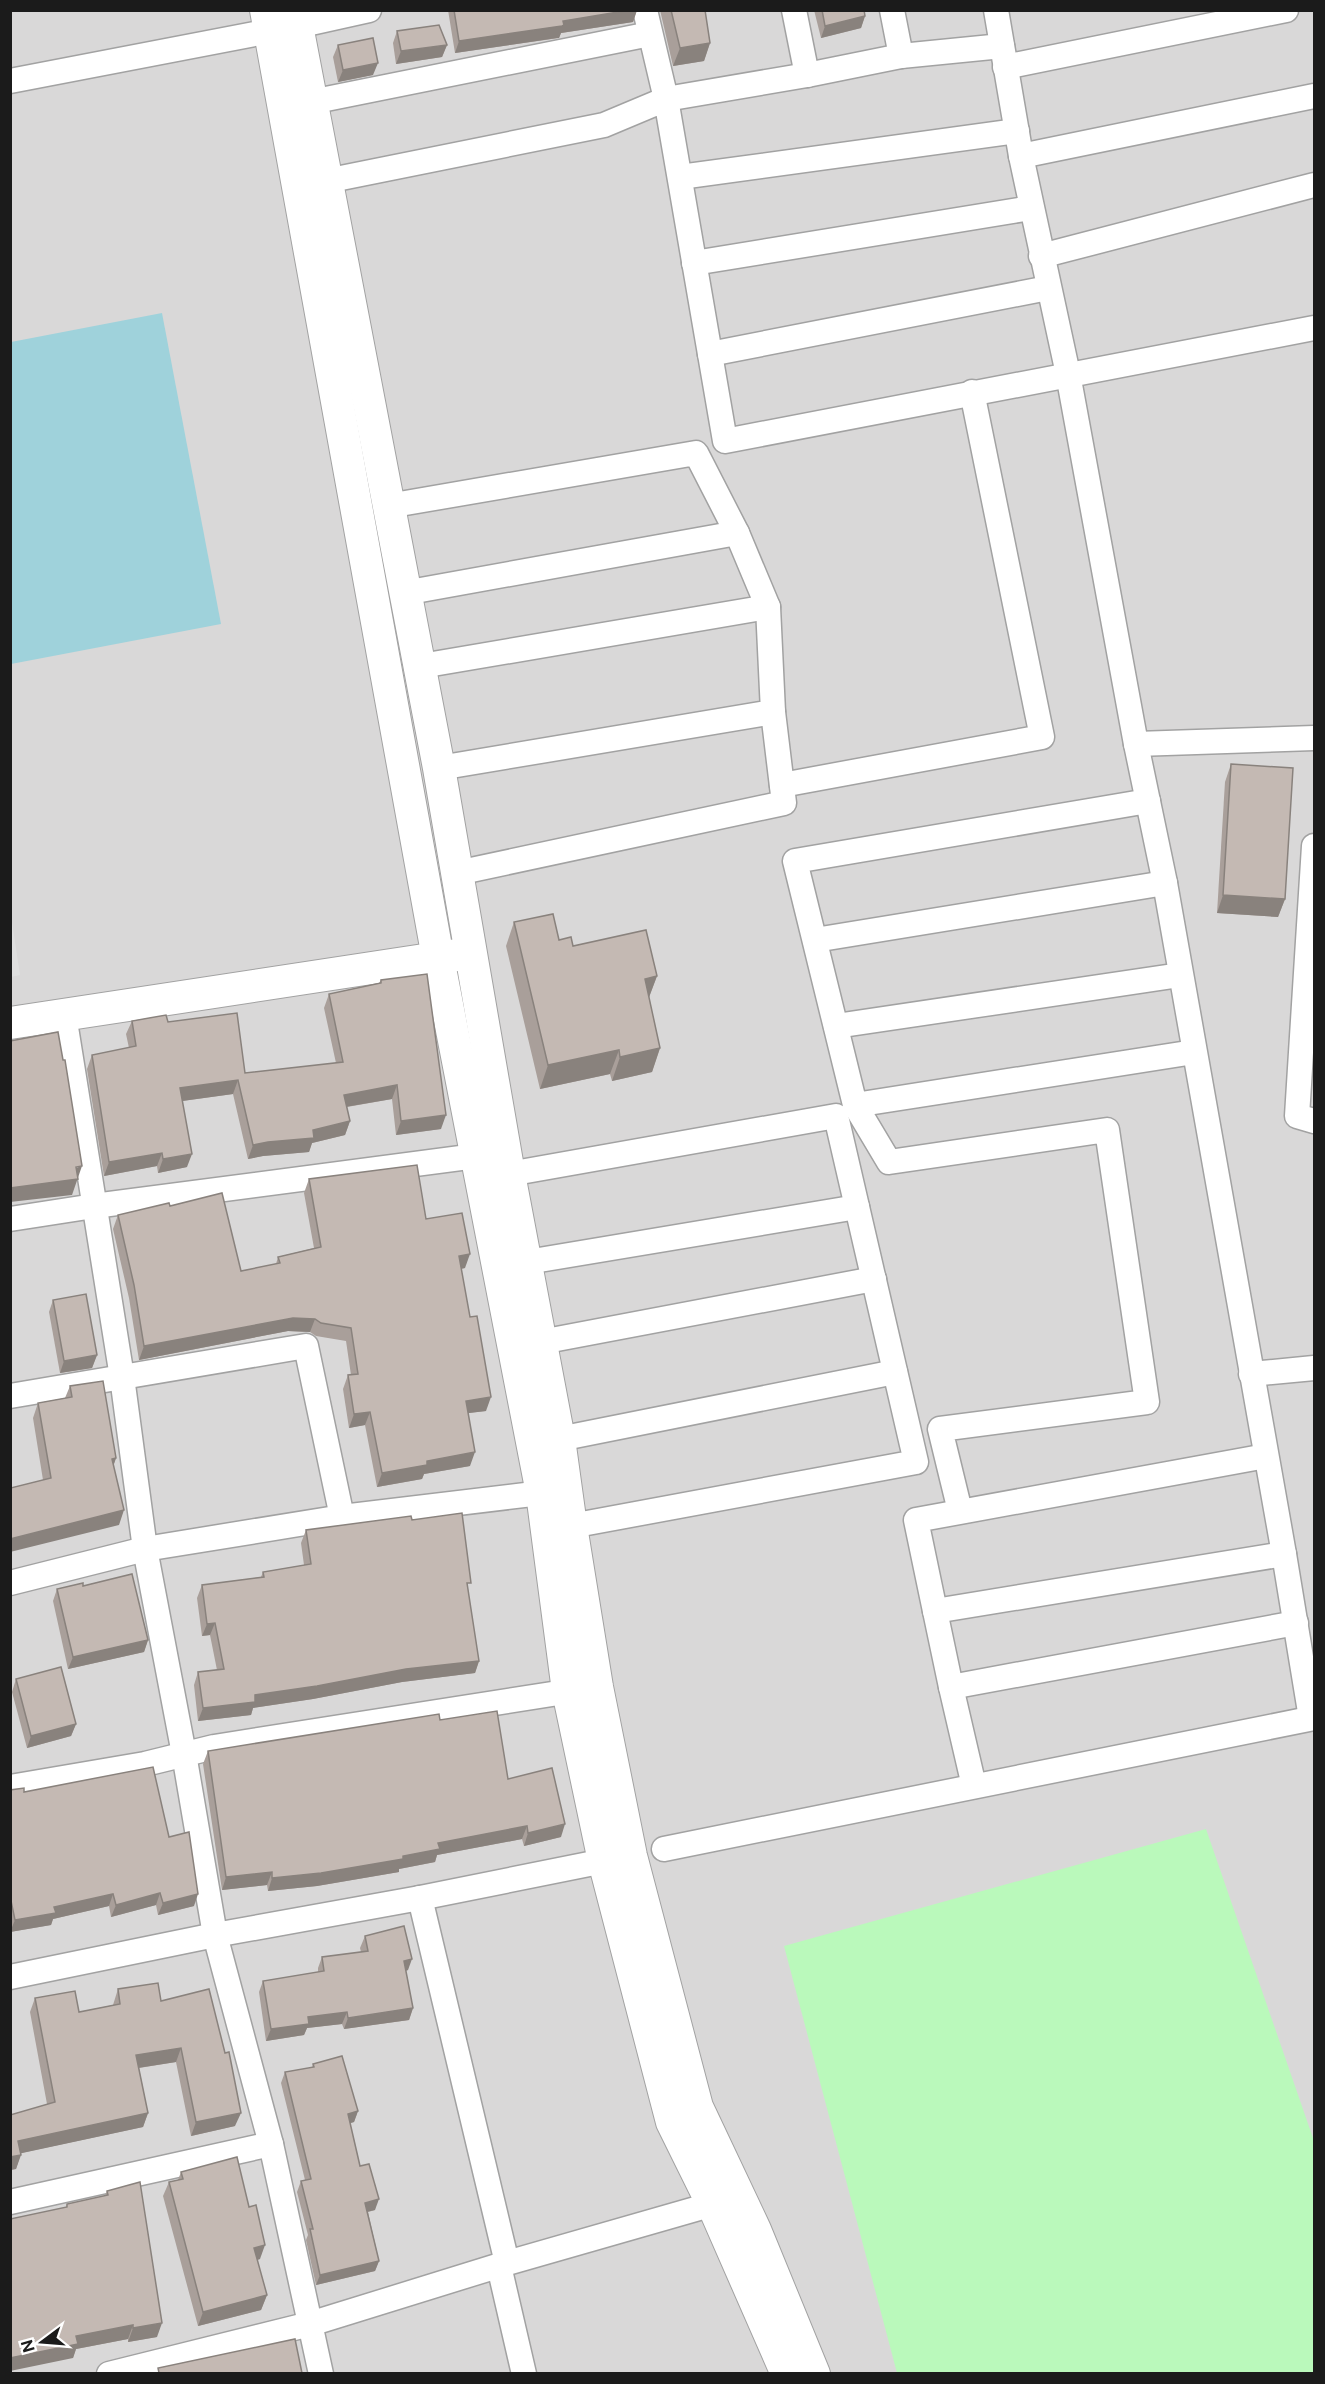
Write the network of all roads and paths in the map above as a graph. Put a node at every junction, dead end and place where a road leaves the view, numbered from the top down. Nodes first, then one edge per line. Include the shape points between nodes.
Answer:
1 (369, 10) edge
2 (645, 10) edge
3 (794, 10) edge
4 (892, 10) edge
5 (996, 10) edge
6 (1286, 10) edge
7 (282, 20) edge
8 (650, 34) junction
9 (901, 56) junction
10 (1004, 57) junction
11 (807, 75) junction
12 (10, 81) edge
13 (1314, 96) edge
14 (666, 99) junction
15 (311, 102) junction
16 (1017, 131) junction
17 (1021, 156) junction
18 (680, 177) junction
19 (327, 181) junction
20 (1314, 185) edge
21 (1031, 208) junction
22 (1041, 256) junction
23 (694, 263) junction
24 (1048, 288) junction
25 (1314, 327) edge
26 (710, 354) junction
27 (1068, 374) junction
28 (972, 392) junction
29 (388, 506) junction
30 (736, 533) junction
31 (404, 593) junction
32 (768, 607) junction
33 (421, 666) junction
34 (773, 712) junction
35 (1314, 738) edge
36 (1136, 744) junction
37 (439, 768) junction
38 (782, 784) junction
39 (1148, 801) junction
40 (1314, 846) edge
41 (457, 873) junction
42 (1165, 883) junction
43 (814, 940) junction
44 (471, 952) junction
45 (438, 958) junction
46 (1180, 975) junction
47 (64, 1015) junction
48 (10, 1023) edge
49 (836, 1026) junction
50 (1194, 1052) junction
51 (855, 1105) junction
52 (1314, 1121) edge
53 (476, 1156) junction
54 (509, 1174) junction
55 (94, 1206) junction
56 (857, 1207) junction
57 (10, 1219) edge
58 (527, 1262) junction
59 (874, 1279) junction
60 (528, 1345) junction
61 (1314, 1368) edge
62 (895, 1372) junction
63 (1251, 1374) junction
64 (122, 1377) junction
65 (10, 1396) edge
66 (559, 1439) junction
67 (1266, 1456) junction
68 (554, 1492) junction
69 (960, 1511) junction
70 (342, 1517) junction
71 (571, 1526) junction
72 (145, 1549) junction
73 (1284, 1554) junction
74 (10, 1583) edge
75 (935, 1611) junction
76 (1296, 1623) junction
77 (951, 1687) junction
78 (583, 1689) junction
79 (1313, 1718) edge
80 (184, 1754) junction
81 (974, 1786) junction
82 (10, 1787) edge
83 (664, 1849) dead end
84 (617, 1858) junction
85 (420, 1898) junction
86 (215, 1935) junction
87 (10, 1977) edge
88 (272, 2144) junction
89 (726, 2200) junction
90 (10, 2202) edge
91 (503, 2264) junction
92 (310, 2324) junction
93 (141, 2370) edge
94 (108, 2373) edge
95 (321, 2373) edge
96 (524, 2373) edge
97 (788, 2373) edge
98 (814, 2373) edge

1 - 7 street
2 - 8 street
3 - 11 street
4 - 9 street
5 - 10 street
6 - 10 street
7 - 12 street
7 - 15 street
7 - 45 street
8 - 14 street
8 - 15 street
9 - 10 street
9 - 11 street
10 - 16 street
11 - 14 street
13 - 17 street
14 - 18 street
14 - 19 street via 604,125
15 - 19 street
16 - 17 street
16 - 18 street
17 - 21 street
18 - 23 street
19 - 29 street
20 - 22 street
21 - 22 street
21 - 23 street
22 - 24 street
23 - 26 street
24 - 26 street
24 - 27 street
25 - 27 street
26 - 28 street via 725,441
27 - 28 street
27 - 36 street
28 - 38 street via 1042,736
29 - 30 street via 696,453
29 - 31 street
30 - 31 street
30 - 32 street
31 - 33 street
32 - 33 street
32 - 34 street
33 - 37 street
34 - 37 street
34 - 38 street
35 - 36 street
36 - 39 street
37 - 41 street
38 - 41 street via 784,803
39 - 42 street
39 - 43 street via 795,861
40 - 52 street via 1297,1116
41 - 44 street
42 - 43 street
42 - 46 street
43 - 49 street
44 - 45 street
44 - 54 street
45 - 47 street
45 - 53 street
46 - 49 street
46 - 50 street
47 - 48 street
47 - 55 street
49 - 51 street
50 - 51 street
50 - 63 street
51 - 69 street via 889,1162 1107,1130 1147,1402 940,1429
53 - 55 street
53 - 60 street
54 - 56 street via 836,1116
54 - 58 street
55 - 57 street
55 - 64 street
56 - 58 street
56 - 59 street
58 - 60 street
59 - 60 street
59 - 62 street
60 - 66 street
60 - 68 street
61 - 63 street
62 - 66 street
62 - 71 street via 916,1462
63 - 67 street
64 - 65 street
64 - 70 street via 306,1346
64 - 72 street
66 - 68 street
67 - 69 street
67 - 73 street
68 - 70 street
68 - 71 street
68 - 78 street
69 - 75 street via 916,1520
70 - 72 street
71 - 78 street
72 - 74 street
72 - 80 street
73 - 75 street
73 - 76 street
75 - 77 street
76 - 77 street
76 - 79 street
77 - 81 street
78 - 80 street via 305,1731
78 - 84 street
79 - 81 street
80 - 82 street
80 - 86 street
81 - 83 street
84 - 85 street
84 - 89 street via 658,2013 672,2122
85 - 86 street
85 - 91 street
86 - 87 street
86 - 88 street
88 - 90 street
88 - 92 street
89 - 91 street
89 - 97 street
89 - 98 street
91 - 92 street
91 - 96 street
92 - 93 street
92 - 95 street
93 - 94 street

